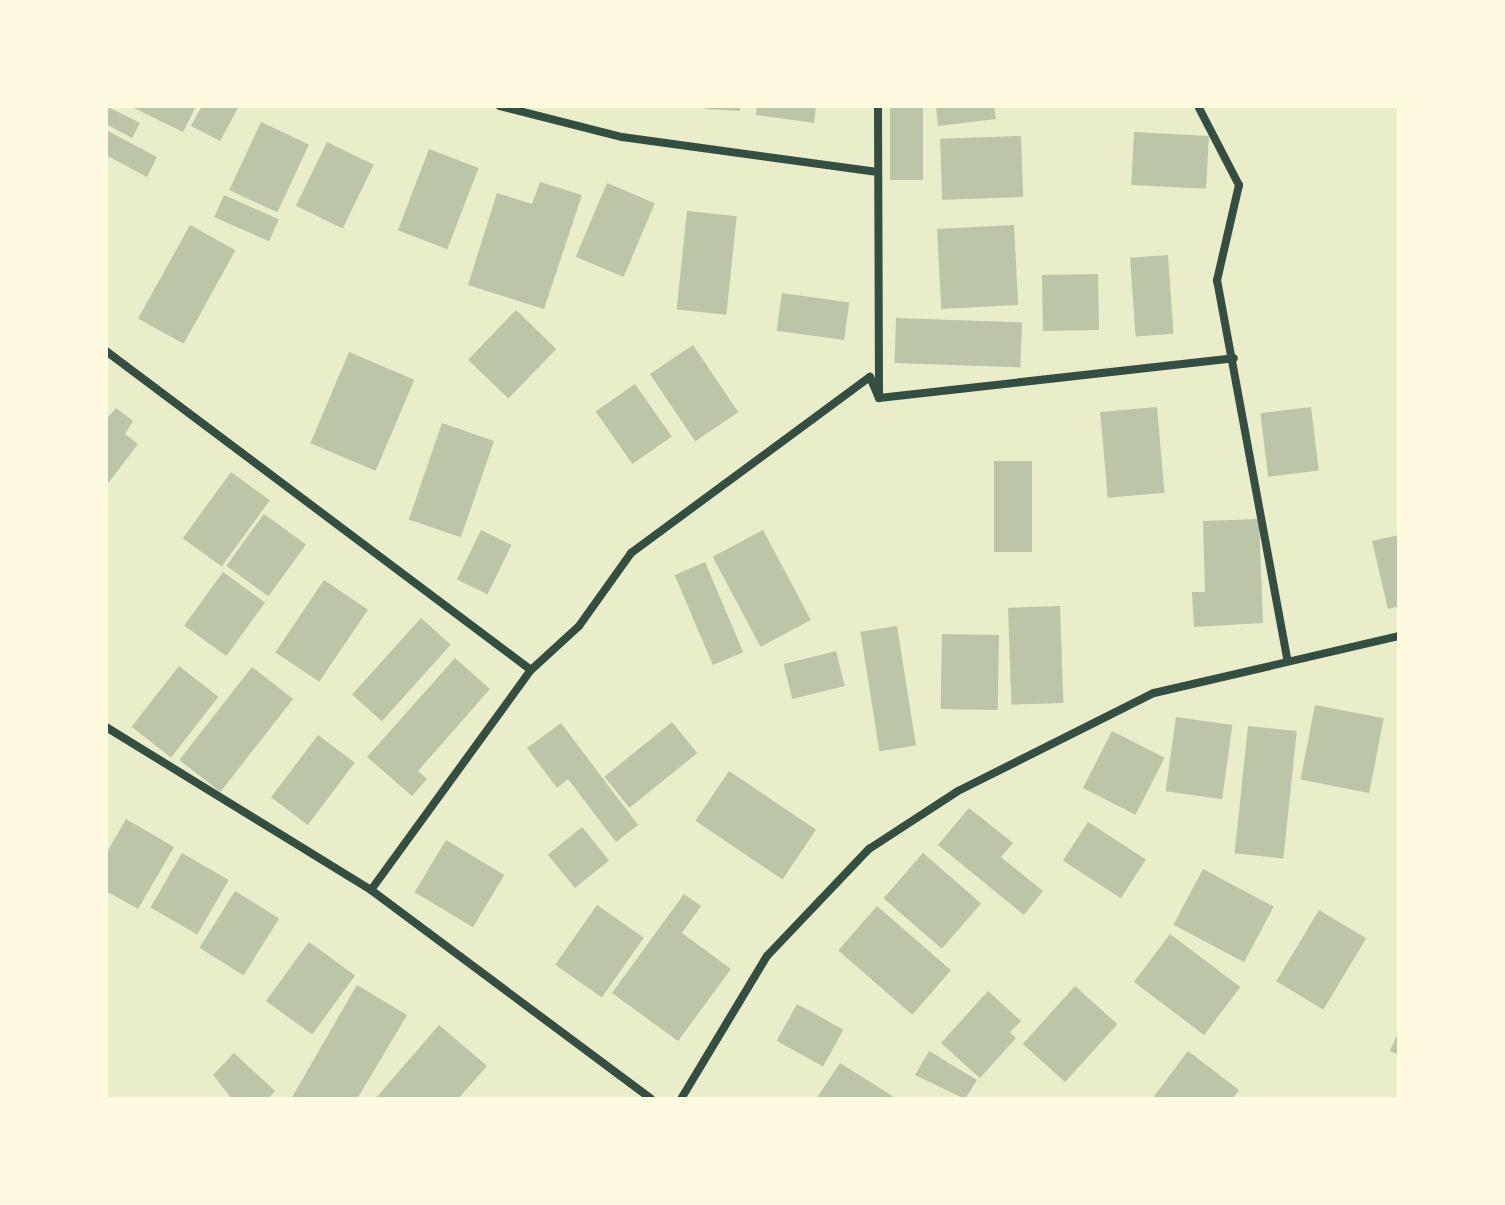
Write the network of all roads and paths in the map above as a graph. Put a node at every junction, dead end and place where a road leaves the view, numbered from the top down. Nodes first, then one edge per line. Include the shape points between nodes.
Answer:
1 (500, 106) edge
2 (878, 106) edge
3 (1198, 106) edge
4 (878, 172) junction
5 (106, 351) edge
6 (1234, 358) junction
7 (879, 398) junction
8 (1399, 636) edge
9 (1287, 658) junction
10 (531, 670) junction
11 (106, 727) edge
12 (371, 890) junction
13 (651, 1099) edge
14 (681, 1099) edge

1 - 4 street via 622,137
2 - 4 street
3 - 6 street via 1239,185 1217,280
4 - 7 street
5 - 10 street
6 - 7 street
6 - 9 street
7 - 10 street via 870,377 631,553 579,626
8 - 9 street
9 - 14 street via 1154,693 958,791 869,849 767,956
10 - 12 street
11 - 12 street
12 - 13 street

